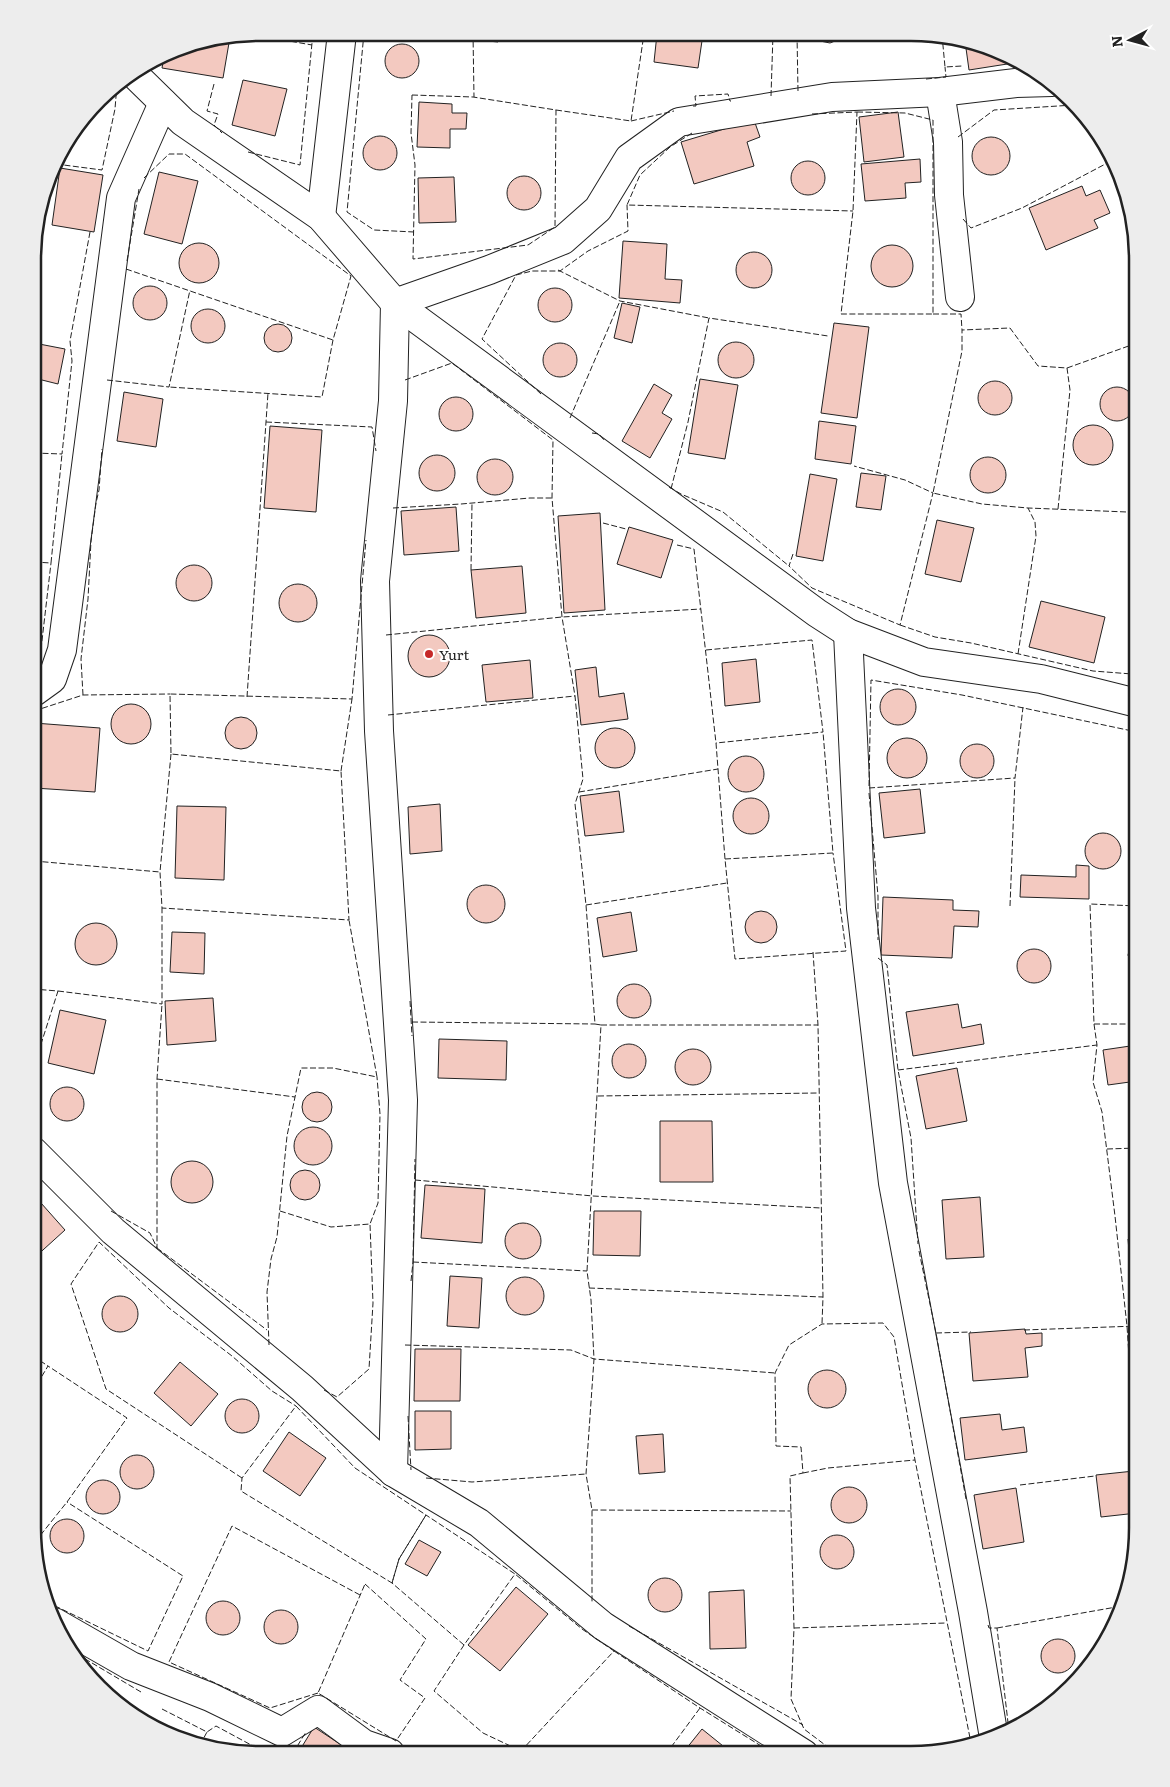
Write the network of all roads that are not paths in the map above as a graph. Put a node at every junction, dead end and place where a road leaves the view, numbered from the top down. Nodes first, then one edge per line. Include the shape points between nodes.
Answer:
1 (341, 41) edge
2 (138, 78) edge
3 (1039, 82) edge
4 (940, 92) junction
5 (163, 103) junction
6 (321, 217) junction
7 (960, 297) dead end
8 (395, 303) junction
9 (848, 633) junction
10 (41, 687) edge
11 (1129, 701) edge
12 (41, 1159) edge
13 (392, 1472) junction
14 (66, 1629) edge
15 (993, 1730) edge
16 (370, 1746) edge
17 (791, 1746) edge

1 - 6 street
2 - 5 street
3 - 4 street
4 - 7 street via 948,142 949,195
4 - 8 street via 832,97 679,122 629,158 598,210 563,240
5 - 6 street via 183,122
5 - 10 street via 122,198 62,650 52,679
6 - 8 street
8 - 9 street
8 - 13 street via 393,401 375,581 379,731 403,1100
9 - 11 street via 924,662 1041,679
9 - 15 street via 860,908 893,1183
12 - 13 street via 113,1231 302,1388
13 - 17 street via 479,1523 603,1626
14 - 16 street via 131,1666 210,1697 282,1732 318,1710

